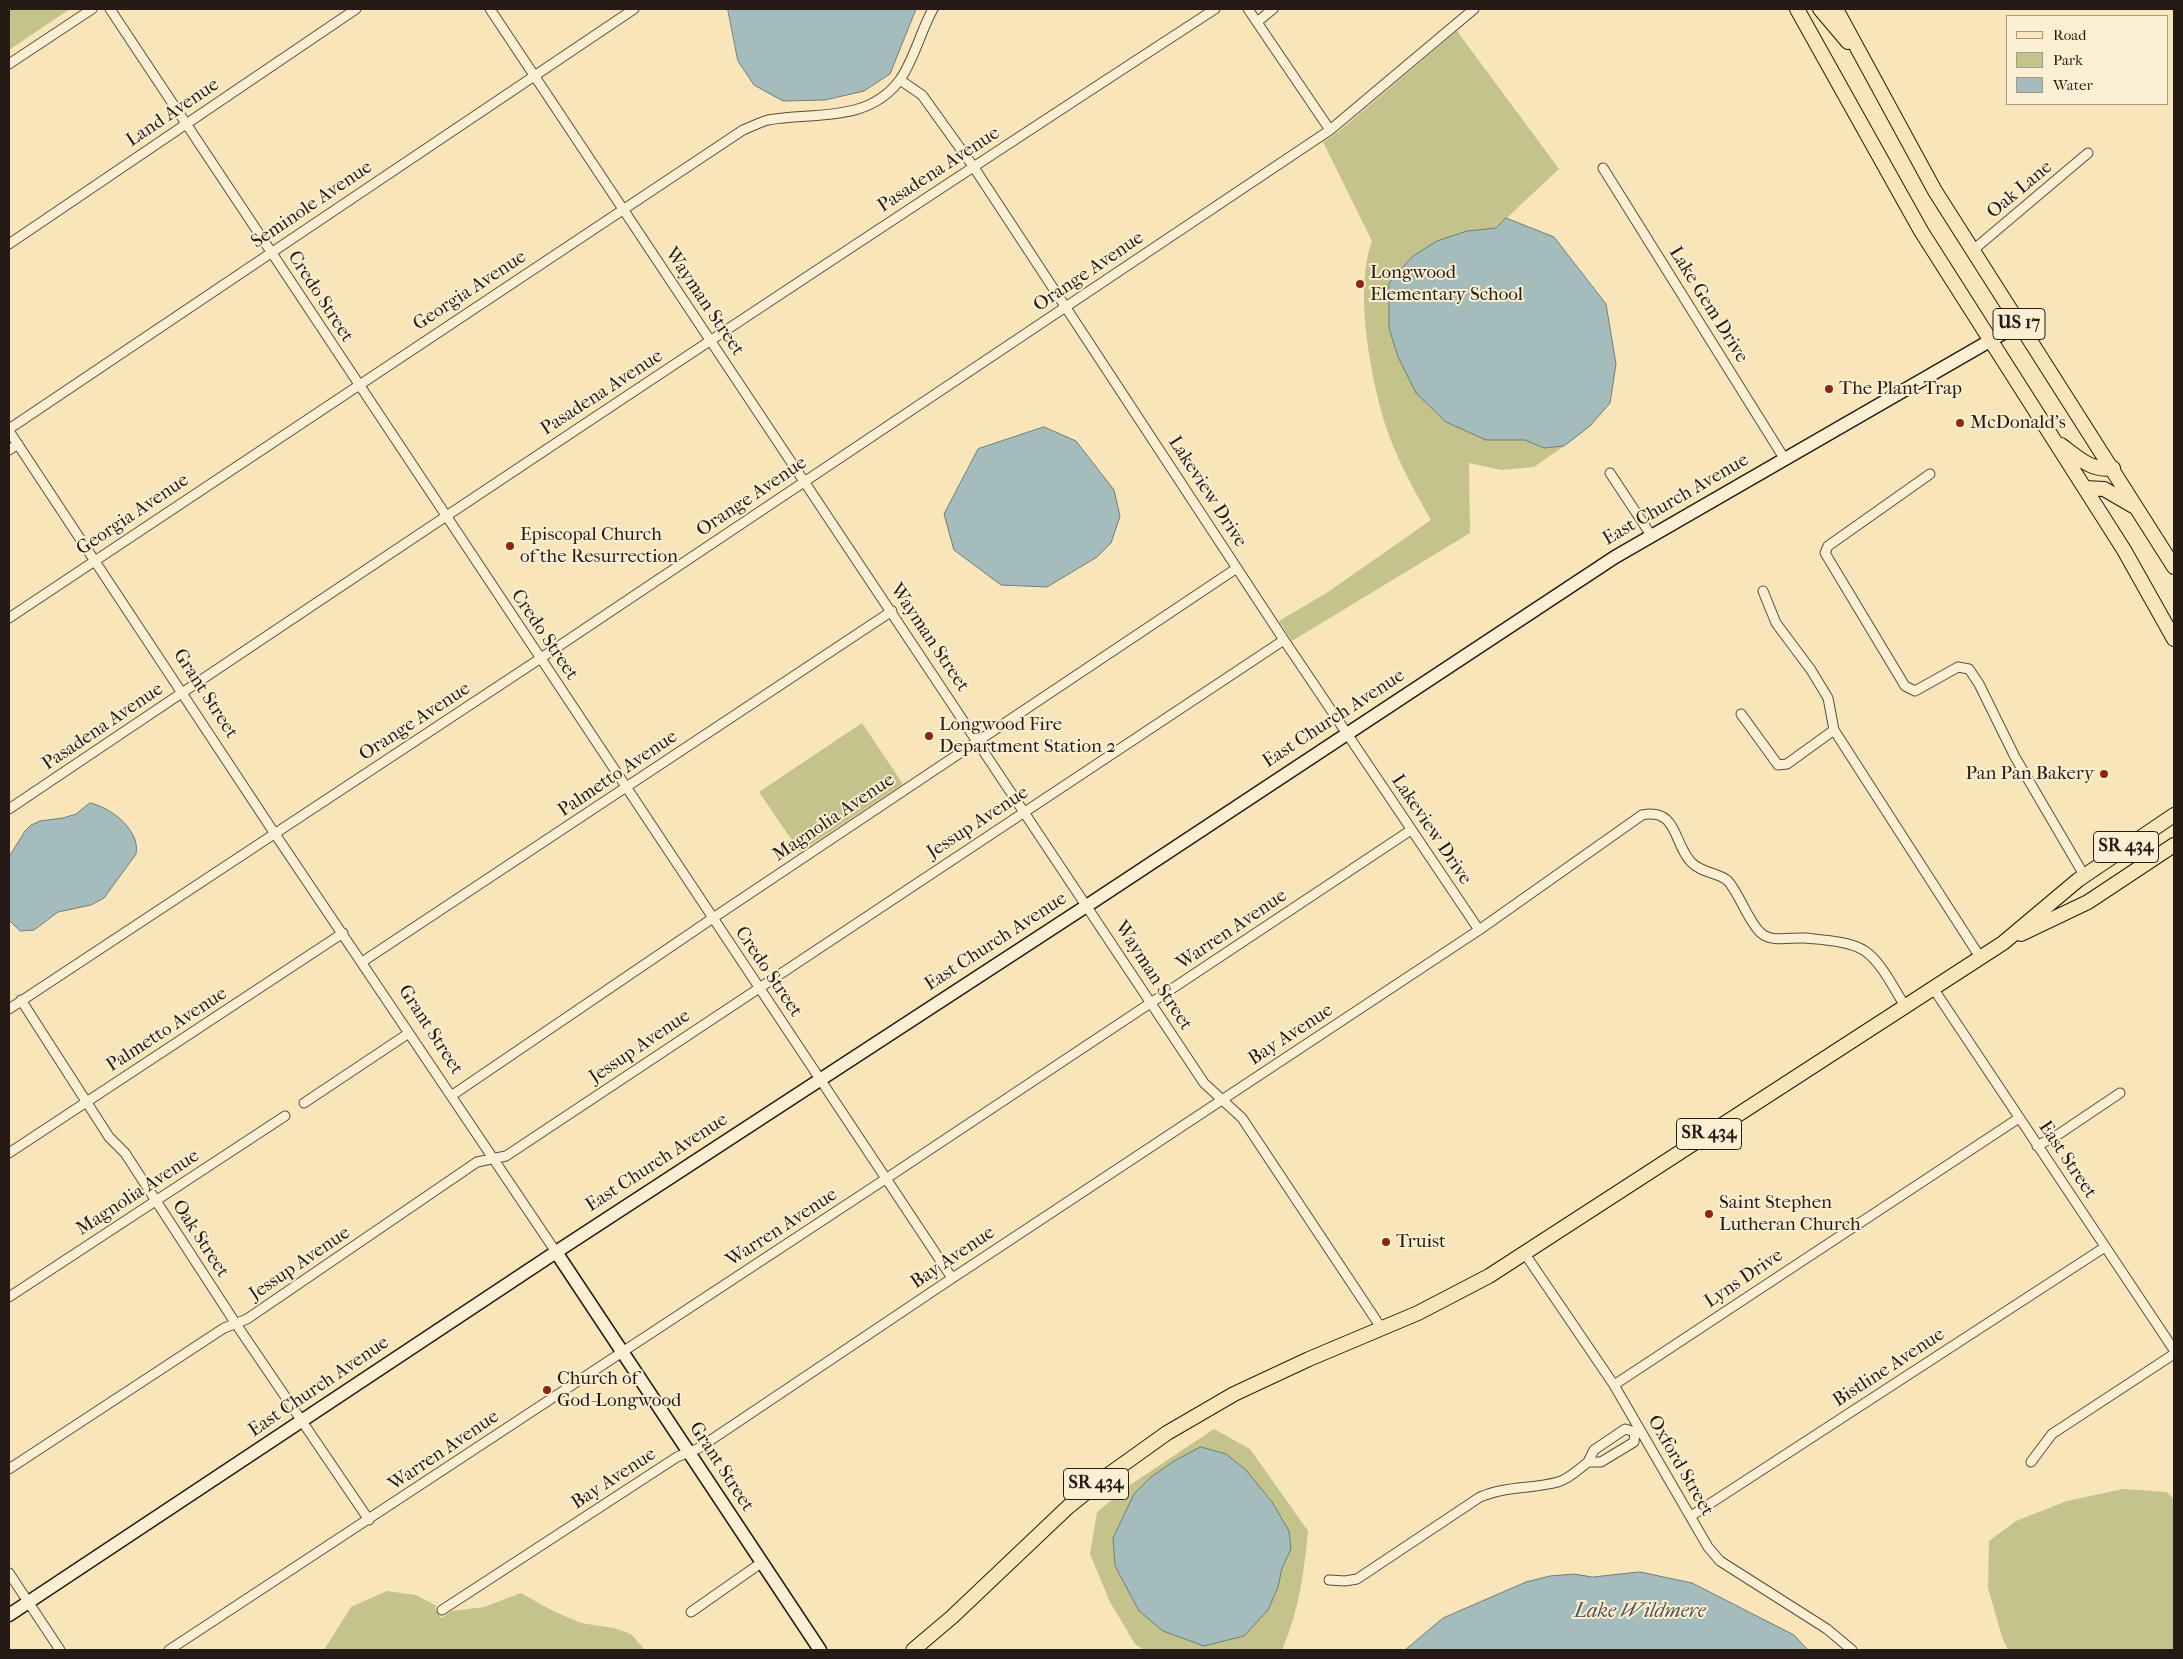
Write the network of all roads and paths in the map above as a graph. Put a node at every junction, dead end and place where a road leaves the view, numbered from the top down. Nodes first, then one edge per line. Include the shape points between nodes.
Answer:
1 (92, 9) edge
2 (110, 9) edge
3 (356, 9) edge
4 (490, 9) edge
5 (634, 9) edge
6 (933, 9) edge
7 (1215, 9) edge
8 (1248, 9) edge
9 (1273, 9) edge
10 (1474, 9) edge
11 (1798, 9) edge
12 (1820, 9) edge
13 (1836, 9) edge
14 (1257, 22) junction
15 (1865, 61) junction
16 (9, 64) edge
17 (534, 76) junction
18 (900, 80) junction
19 (185, 124) junction
20 (1330, 130) junction
21 (2088, 153) dead end
22 (973, 166) junction
23 (1603, 168) dead end
24 (623, 210) junction
25 (9, 244) edge
26 (1972, 251) junction
27 (271, 252) junction
28 (1065, 307) junction
29 (2019, 324) junction
30 (1989, 340) junction
31 (711, 341) junction
32 (358, 385) junction
33 (9, 430) edge
34 (2053, 438) junction
35 (18, 444) junction
36 (9, 450) edge
37 (1784, 458) junction
38 (2113, 468) junction
39 (1610, 472) dead end
40 (1930, 474) dead end
41 (806, 481) junction
42 (2085, 488) junction
43 (2140, 511) junction
44 (446, 516) junction
45 (1651, 535) junction
46 (94, 561) junction
47 (2174, 566) edge
48 (1237, 568) junction
49 (1763, 591) dead end
50 (892, 611) junction
51 (9, 618) edge
52 (2174, 639) edge
53 (1284, 640) junction
54 (541, 658) junction
55 (182, 693) junction
56 (1741, 714) dead end
57 (1834, 730) junction
58 (1346, 732) junction
59 (979, 742) junction
60 (627, 788) junction
61 (9, 809) edge
62 (1025, 812) junction
63 (2174, 815) edge
64 (1411, 830) junction
65 (275, 834) junction
66 (2174, 845) edge
67 (2084, 876) junction
68 (1088, 905) junction
69 (713, 918) junction
70 (1479, 930) junction
71 (343, 934) junction
72 (2003, 943) junction
73 (1980, 957) junction
74 (362, 962) junction
75 (759, 988) junction
76 (1933, 988) junction
77 (21, 1000) junction
78 (1151, 1003) junction
79 (1905, 1006) junction
80 (9, 1008) edge
81 (410, 1033) junction
82 (820, 1079) junction
83 (2120, 1093) dead end
84 (451, 1096) junction
85 (1223, 1099) junction
86 (87, 1102) junction
87 (304, 1103) dead end
88 (285, 1116) dead end
89 (2019, 1118) junction
90 (2037, 1146) junction
91 (9, 1153) edge
92 (493, 1158) junction
93 (887, 1178) junction
94 (156, 1201) junction
95 (2105, 1247) junction
96 (556, 1252) junction
97 (1525, 1254) junction
98 (952, 1278) junction
99 (9, 1297) edge
100 (236, 1324) junction
101 (1382, 1328) junction
102 (622, 1352) junction
103 (2174, 1352) edge
104 (1614, 1385) junction
105 (302, 1421) junction
106 (1637, 1430) junction
107 (688, 1452) junction
108 (1588, 1462) junction
109 (2031, 1462) dead end
110 (9, 1469) edge
111 (1691, 1516) junction
112 (369, 1520) junction
113 (761, 1563) junction
114 (9, 1573) edge
115 (1329, 1580) dead end
116 (28, 1603) junction
117 (442, 1610) dead end
118 (691, 1612) dead end
119 (9, 1615) edge
120 (60, 1650) edge
121 (169, 1650) edge
122 (820, 1650) edge
123 (913, 1650) edge
124 (1852, 1650) edge

1 - 16 street
2 - 19 street, Credo Street
3 - 19 street, Land Avenue
4 - 17 street, Wayman Street
5 - 17 street, Seminole Avenue
6 - 18 street, Georgia Avenue
7 - 22 street, Pasadena Avenue
8 - 14 street
9 - 14 street
10 - 20 street, Orange Avenue
11 - 30 main road, US 17 via 1921,231
12 - 15 main road
13 - 15 main road, US 17
14 - 20 street
15 - 26 main road, US 17
17 - 24 street, Wayman Street
17 - 27 street, Seminole Avenue
18 - 22 street, Lakeview Drive via 922,95
18 - 24 street, Georgia Avenue via 887,95 860,110 766,121 743,130
19 - 25 street, Land Avenue
19 - 27 street, Credo Street
20 - 28 street, Orange Avenue
21 - 26 street, Oak Lane
22 - 28 street, Lakeview Drive
22 - 31 street, Pasadena Avenue
23 - 37 street, Lake Gem Drive
24 - 31 street, Wayman Street
24 - 32 street, Georgia Avenue
26 - 29 main road, US 17
27 - 32 street, Credo Street
27 - 33 street, Seminole Avenue
28 - 41 street, Orange Avenue
28 - 48 street, Lakeview Drive
29 - 30 street, East Church Avenue
29 - 38 main road, US 17
30 - 34 main road, US 17
30 - 37 street, East Church Avenue
31 - 41 street, Wayman Street
31 - 44 street, Pasadena Avenue
32 - 44 street, Credo Street
32 - 46 street, Georgia Avenue
33 - 35 street, Grant Street
34 - 38 main road via 2086,464 2103,470
34 - 42 main road, US 17
35 - 36 street
35 - 46 street, Grant Street
37 - 45 street, East Church Avenue
38 - 43 main road, US 17
39 - 45 street
40 - 67 street via 1828,546 1825,553 1906,686 1915,691 1958,667 1969,669 2015,757
41 - 50 street, Wayman Street
41 - 54 street, Orange Avenue
42 - 43 main road via 2104,488
42 - 52 main road, US 17
43 - 47 main road, US 17
44 - 54 street, Credo Street
44 - 55 street, Pasadena Avenue
45 - 58 street, East Church Avenue
46 - 51 street, Georgia Avenue
46 - 55 street, Grant Street
48 - 53 street, Lakeview Drive
48 - 59 street, Magnolia Avenue
49 - 57 street via 1776,623 1828,698
50 - 59 street, Wayman Street
50 - 60 street, Palmetto Avenue
53 - 58 street, Lakeview Drive
53 - 62 street, Jessup Avenue
54 - 60 street, Credo Street
54 - 65 street, Orange Avenue
55 - 61 street, Pasadena Avenue
55 - 65 street, Grant Street
56 - 57 street via 1778,765 1787,764
57 - 73 street
58 - 64 street, Lakeview Drive
58 - 68 street, East Church Avenue
59 - 62 street, Wayman Street
59 - 69 street, Magnolia Avenue
60 - 69 street, Credo Street
60 - 74 street, Palmetto Avenue
62 - 68 street, Wayman Street
62 - 75 street, Jessup Avenue
63 - 67 main road, SR 434
64 - 70 street, Lakeview Drive
64 - 78 street, Warren Avenue
65 - 71 street, Grant Street
65 - 77 street, Orange Avenue
66 - 72 main road, SR 434 via 2088,902
67 - 72 main road, SR 434
68 - 78 street, Wayman Street
68 - 82 street, East Church Avenue
69 - 75 street, Credo Street
69 - 84 street, Magnolia Avenue
70 - 79 street, Bay Avenue via 1642,814 1654,812 1666,817 1690,862 1704,872 1727,880 1761,933 1778,939 1804,938 1843,943 1864,950 1876,962
70 - 85 street, Bay Avenue
71 - 74 street, Grant Street
71 - 86 street, Palmetto Avenue
72 - 73 main road, SR 434
73 - 76 main road, SR 434
74 - 81 street, Grant Street
75 - 82 street, Credo Street
75 - 92 street, Jessup Avenue via 506,1156
76 - 79 main road, SR 434
76 - 89 street, East Street
77 - 80 street, Orange Avenue
77 - 86 street, Oak Street
78 - 85 street, Wayman Street via 1204,1083
78 - 93 street, Warren Avenue
79 - 97 main road, SR 434
81 - 84 street, Grant Street
81 - 87 street
82 - 93 street, Credo Street
82 - 96 street, East Church Avenue
83 - 90 street
84 - 92 street, Grant Street
85 - 98 street, Bay Avenue
85 - 101 street, Wayman Street via 1242,1118
86 - 91 street, Palmetto Avenue
86 - 94 street, Oak Street
88 - 94 street, Magnolia Avenue
89 - 90 street, East Street
89 - 104 street, Lyns Drive
90 - 95 street, East Street
92 - 96 street, Grant Street
92 - 100 street, Jessup Avenue via 477,1162
93 - 98 street, Credo Street
93 - 102 street, Warren Avenue
94 - 99 street, Magnolia Avenue
94 - 100 street, Oak Street
95 - 103 street, East Street
95 - 111 street, Bistline Avenue
96 - 102 street, Grant Street
96 - 105 street, East Church Avenue
97 - 101 main road, SR 434 via 1454,1295
97 - 104 street, Oxford Street
98 - 107 street, Bay Avenue via 699,1448
100 - 105 street, Oak Street
100 - 110 street, Jessup Avenue via 224,1328
101 - 123 main road, SR 434 via 1234,1394 1134,1456 1068,1507
102 - 107 street, Grant Street
102 - 112 street, Warren Avenue
103 - 109 street via 2052,1434
104 - 106 street, Oxford Street
105 - 112 street, Oak Street
105 - 116 street, East Church Avenue
106 - 108 street via 1625,1429 1594,1450
106 - 108 street via 1634,1442 1601,1462
106 - 111 street, Oxford Street
107 - 113 street, Grant Street
107 - 117 street, Bay Avenue
108 - 115 street via 1558,1482 1487,1494 1357,1579
111 - 124 street, Oxford Street via 1708,1547 1720,1561 1827,1629
112 - 121 street, Warren Avenue
113 - 118 street
113 - 122 street, Grant Street
114 - 116 street
116 - 119 street, East Church Avenue
116 - 120 street

